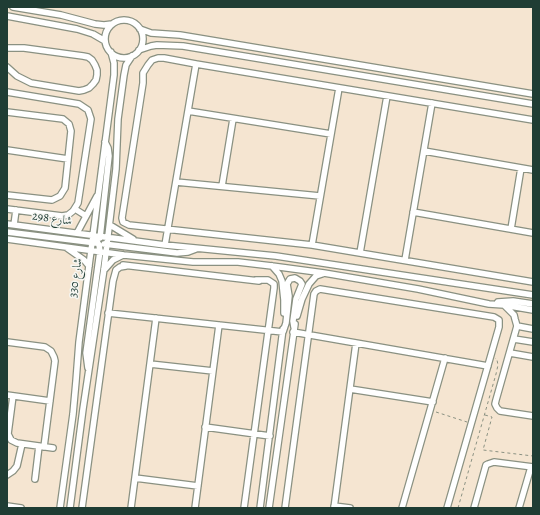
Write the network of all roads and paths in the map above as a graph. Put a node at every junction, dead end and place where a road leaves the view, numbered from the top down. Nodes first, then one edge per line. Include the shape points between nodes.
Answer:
1 (13, 7) edge
2 (7, 16) edge
3 (113, 24) junction
4 (140, 29) junction
5 (105, 41) junction
6 (7, 48) edge
7 (139, 50) junction
8 (111, 52) junction
9 (132, 56) junction
10 (196, 64) junction
11 (7, 67) edge
12 (339, 88) junction
13 (7, 92) edge
14 (533, 94) edge
15 (387, 96) junction
16 (432, 103) junction
17 (533, 104) edge
18 (188, 111) junction
19 (7, 112) edge
20 (232, 119) junction
21 (533, 120) edge
22 (331, 134) junction
23 (105, 142) junction
24 (7, 150) edge
25 (424, 151) junction
26 (68, 158) junction
27 (522, 168) junction
28 (533, 170) edge
29 (176, 182) junction
30 (222, 186) junction
31 (99, 193) junction
32 (7, 194) edge
33 (320, 196) junction
34 (7, 209) edge
35 (75, 209) junction
36 (16, 210) junction
37 (413, 212) junction
38 (86, 216) junction
39 (7, 224) edge
40 (14, 225) junction
41 (110, 225) junction
42 (511, 229) junction
43 (168, 230) junction
44 (7, 232) edge
45 (77, 233) junction
46 (533, 233) edge
47 (93, 235) junction
48 (108, 237) junction
49 (7, 239) edge
50 (135, 241) junction
51 (100, 244) junction
52 (165, 245) junction
53 (312, 245) junction
54 (65, 246) junction
55 (197, 248) junction
56 (92, 250) junction
57 (106, 252) junction
58 (360, 253) junction
59 (124, 255) junction
60 (405, 260) junction
61 (89, 266) junction
62 (272, 266) junction
63 (104, 269) junction
64 (324, 273) junction
65 (533, 282) edge
66 (533, 295) edge
67 (490, 304) junction
68 (533, 304) edge
69 (504, 305) junction
70 (533, 310) edge
71 (108, 313) junction
72 (156, 318) junction
73 (219, 325) junction
74 (517, 326) junction
75 (533, 329) edge
76 (268, 330) junction
77 (294, 330) junction
78 (283, 332) junction
79 (309, 335) junction
80 (514, 339) junction
81 (7, 342) edge
82 (533, 342) edge
83 (356, 343) junction
84 (510, 353) junction
85 (491, 357) junction
86 (533, 357) edge
87 (445, 358) junction
88 (150, 364) junction
89 (488, 366) junction
90 (213, 371) junction
91 (89, 373) junction
92 (350, 389) junction
93 (10, 395) edge
94 (50, 401) junction
95 (433, 402) junction
96 (430, 410) junction
97 (484, 415) junction
98 (533, 416) edge
99 (8, 418) edge
100 (471, 423) junction
101 (205, 427) junction
102 (254, 433) junction
103 (270, 436) junction
104 (8, 437) edge
105 (22, 444) junction
106 (41, 446) junction
107 (53, 448) dead end
108 (533, 456) edge
109 (532, 467) edge
110 (7, 475) edge
111 (135, 478) junction
112 (35, 479) dead end
113 (198, 486) junction
114 (7, 506) edge
115 (334, 507) edge
116 (21, 508) edge
117 (60, 508) edge
118 (70, 508) edge
119 (82, 508) edge
120 (131, 508) edge
121 (195, 508) edge
122 (244, 508) edge
123 (260, 508) edge
124 (269, 508) edge
125 (285, 508) edge
126 (350, 508) edge
127 (402, 508) edge
128 (447, 508) edge
129 (458, 508) edge
130 (474, 508) edge
131 (519, 508) edge

1 - 3 street via 96,24
2 - 5 street via 77,29
3 - 4 street via 128,20
3 - 5 street via 106,33
4 - 7 street via 143,40
4 - 14 street via 151,33
5 - 8 street
6 - 11 street via 88,57 95,65 97,75 89,88 79,91 31,83
7 - 9 street
7 - 17 street via 157,45 183,46
8 - 9 street via 121,57
8 - 23 street, شارع 330 via 114,75
9 - 41 street, شارع 330 via 126,65 123,82
10 - 12 street
10 - 18 street
10 - 43 street via 161,58 152,60 144,70 122,218 123,222 129,225
12 - 15 street
12 - 22 street
13 - 35 street via 79,104 89,113 90,126
15 - 16 street
15 - 58 street
16 - 21 street
16 - 25 street
18 - 20 street
18 - 29 street
19 - 26 street via 65,120 72,131
20 - 22 street
20 - 30 street
22 - 33 street
23 - 31 street, شارع 330
23 - 51 street via 109,159
24 - 26 street
25 - 27 street
25 - 37 street
26 - 32 street via 65,188 58,198 52,200
27 - 28 street
27 - 42 street
29 - 30 street
29 - 43 street
30 - 33 street
31 - 38 street
31 - 47 street, شارع 330
33 - 53 street
34 - 36 street
35 - 36 street via 62,216
35 - 38 street
36 - 40 street
37 - 42 street
37 - 60 street
38 - 45 street
39 - 40 street, شارع 298
40 - 45 street, شارع 298
41 - 48 street, شارع 330
41 - 50 street
42 - 46 street
43 - 52 street
43 - 53 street
44 - 51 street
45 - 47 street, شارع 298
47 - 51 street, شارع 330
48 - 50 street
48 - 51 street, شارع 330
49 - 54 street
50 - 52 street
51 - 55 street via 177,253
51 - 56 street, شارع 330
51 - 57 street
51 - 91 street via 86,353
52 - 55 street
53 - 58 street
54 - 56 street
54 - 61 street
55 - 66 street via 276,256
56 - 61 street, شارع 330
57 - 59 street
57 - 63 street
58 - 60 street
59 - 62 street
59 - 63 street via 113,260
60 - 65 street
61 - 117 street, شارع 330
62 - 64 street
62 - 78 street via 282,285
63 - 91 street
64 - 67 street
64 - 77 street via 313,279 306,289
67 - 68 street via 513,301
67 - 69 street
69 - 70 street
69 - 74 street via 514,315
71 - 72 street
71 - 76 street via 112,275 114,267 119,265 265,282 270,285 273,297
71 - 119 street
72 - 73 street
72 - 88 street
73 - 76 street
73 - 90 street
74 - 75 street
74 - 80 street
76 - 78 street
76 - 102 street
77 - 78 street via 296,299 302,284 293,278 287,284 289,296
77 - 79 street
77 - 124 street
78 - 103 street
79 - 83 street
79 - 85 street via 314,294 320,289 494,317 499,320 500,325
79 - 125 street
80 - 82 street
80 - 84 street
81 - 94 street via 42,346 53,354 55,361
83 - 87 street
83 - 92 street
84 - 86 street
84 - 98 street via 496,406 500,411
85 - 89 street
85 - 97 path via 496,358 498,365
87 - 89 street
87 - 95 street
88 - 90 street
88 - 111 street
89 - 100 street
90 - 101 street
91 - 118 street
92 - 95 street
92 - 115 street
93 - 94 street
93 - 99 street
94 - 106 street
95 - 96 street
96 - 100 path
96 - 127 street
97 - 108 path via 492,417 483,450
97 - 129 path
99 - 104 street
100 - 128 street
101 - 102 street
101 - 113 street
102 - 103 street
102 - 122 street
103 - 123 street
104 - 105 street
105 - 106 street
105 - 110 street via 17,466
106 - 107 street
106 - 112 street
109 - 130 street via 494,462 486,465
109 - 131 street
111 - 113 street
111 - 120 street
113 - 121 street
114 - 116 street
115 - 126 street

